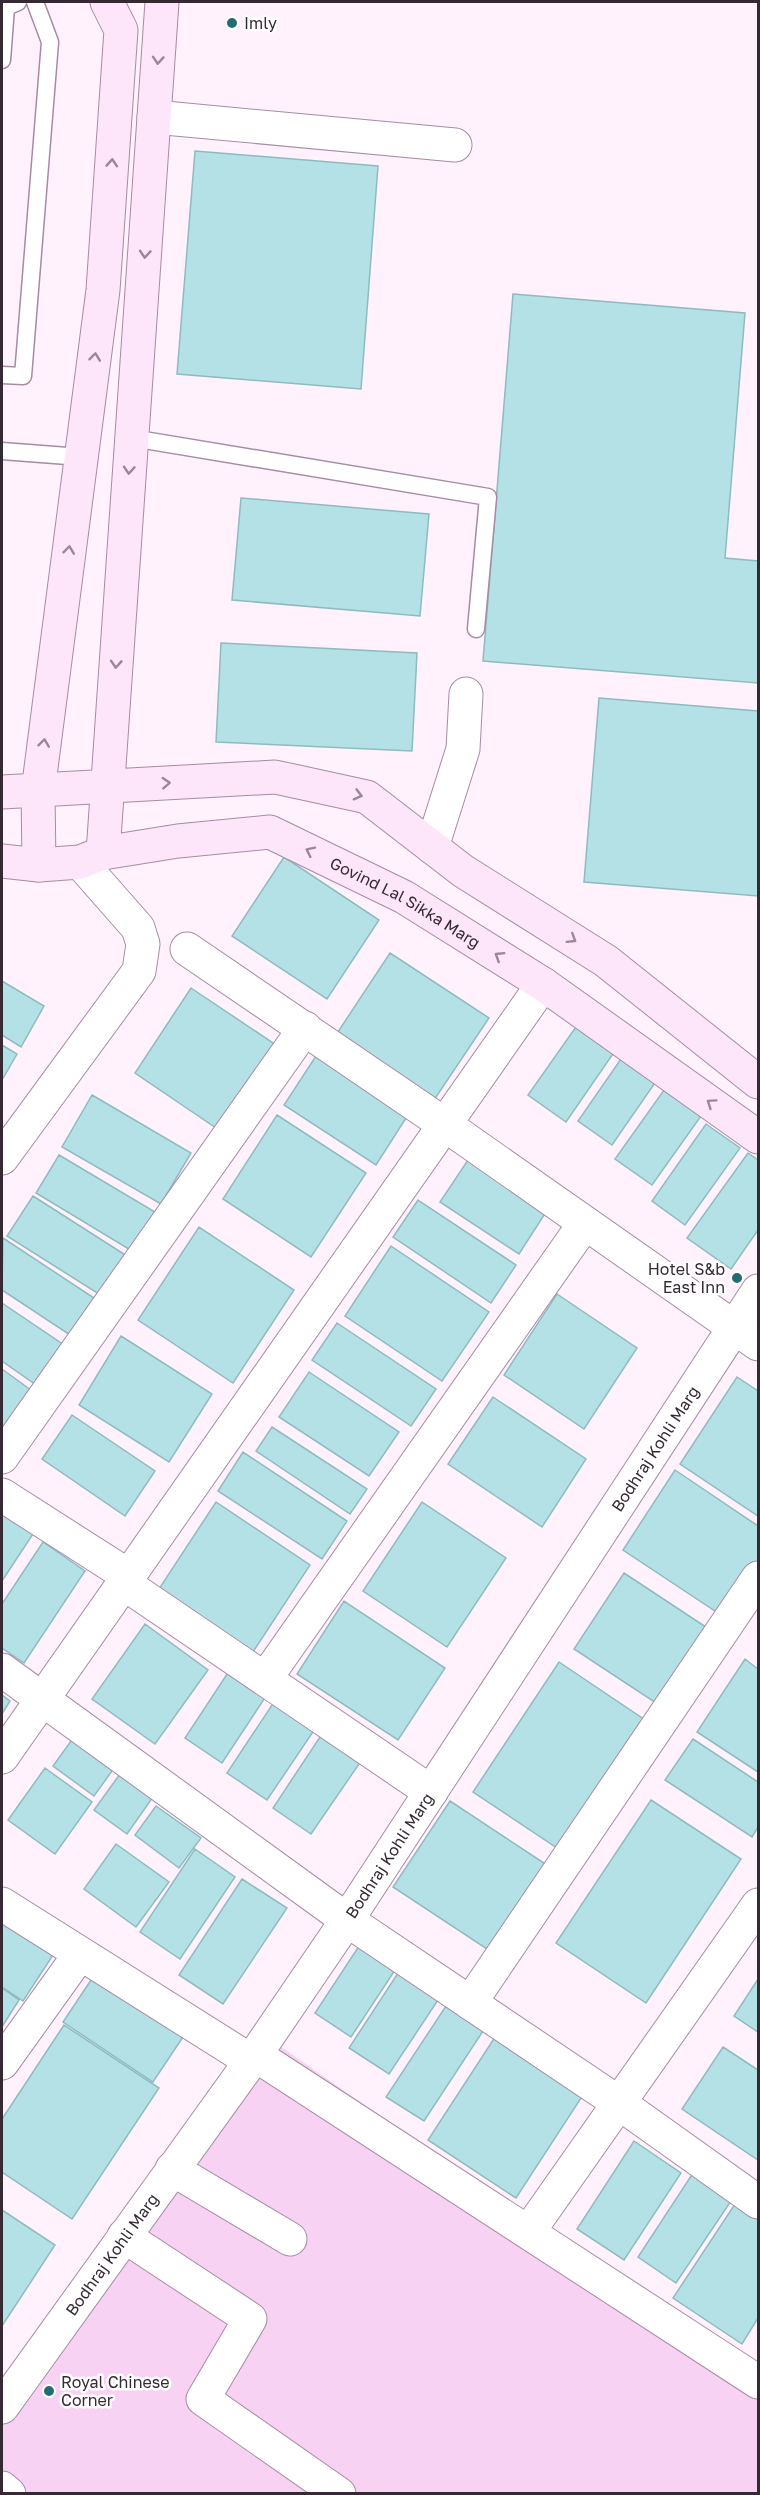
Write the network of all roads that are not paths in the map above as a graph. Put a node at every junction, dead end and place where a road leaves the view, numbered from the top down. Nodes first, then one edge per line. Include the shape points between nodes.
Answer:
1 (18, 2) edge
2 (36, 2) edge
3 (107, 2) edge
4 (162, 2) edge
5 (2, 60) edge
6 (154, 117) junction
7 (454, 145) dead end
8 (2, 375) edge
9 (132, 438) junction
10 (2, 451) edge
11 (81, 457) junction
12 (476, 629) dead end
13 (466, 694) dead end
14 (107, 786) junction
15 (38, 791) junction
16 (2, 792) edge
17 (432, 847) junction
18 (92, 858) junction
19 (2, 861) edge
20 (39, 865) junction
21 (187, 949) dead end
22 (543, 984) junction
23 (305, 1028) junction
24 (759, 1082) edge
25 (444, 1124) junction
26 (759, 1137) edge
27 (2, 1158) edge
28 (585, 1223) junction
29 (759, 1291) edge
30 (747, 1336) edge
31 (2, 1457) edge
32 (2, 1495) edge
33 (759, 1578) edge
34 (124, 1579) junction
35 (2, 1670) edge
36 (265, 1679) junction
37 (40, 1698) junction
38 (2, 1756) edge
39 (431, 1792) junction
40 (2, 1904) edge
41 (759, 1905) edge
42 (347, 1920) junction
43 (80, 1954) junction
44 (470, 2003) junction
45 (252, 2058) junction
46 (2, 2063) edge
47 (619, 2103) junction
48 (172, 2169) junction
49 (758, 2201) edge
50 (529, 2231) junction
51 (124, 2236) junction
52 (290, 2239) dead end
53 (759, 2382) edge
54 (2, 2407) edge
55 (2, 2488) edge
56 (9, 2493) edge
57 (339, 2493) edge

1 - 5 lane via 6,7
2 - 8 lane via 50,42 23,376
11 -> 3 street via 103,290 121,30
4 -> 6 street
6 - 7 street
6 -> 9 street
9 - 12 lane via 488,497
9 -> 14 street
10 - 11 lane
15 -> 11 street
13 - 17 street via 463,749
14 - 15 street
14 -> 17 street via 275,777 367,797
14 - 18 street
15 - 16 street
15 - 20 street
17 -> 24 street via 463,871 606,961
18 - 20 street, Govind Lal Sikka Marg
22 -> 18 street, Govind Lal Sikka Marg via 404,897 270,832 178,841
18 - 27 street via 138,928 143,944 139,971
19 - 20 street, Govind Lal Sikka Marg
21 - 23 street
22 - 25 street
26 -> 22 street, Govind Lal Sikka Marg
23 - 25 street
23 - 31 street
25 - 28 street
25 - 34 street
28 - 30 street
28 - 36 street
29 - 30 street, Bodhraj Kohli Marg
30 - 39 street, Bodhraj Kohli Marg
32 - 34 street
33 - 44 street
34 - 36 street
34 - 37 street
35 - 37 street
36 - 39 street
37 - 38 street
37 - 42 street
39 - 42 street, Bodhraj Kohli Marg
40 - 43 street
41 - 47 street
42 - 44 street
42 - 45 street, Bodhraj Kohli Marg
43 - 45 street
43 - 46 street
44 - 47 street
45 - 48 street, Bodhraj Kohli Marg
45 - 50 street
47 - 49 street
47 - 50 street
48 - 51 street, Bodhraj Kohli Marg
48 - 52 street
50 - 53 street
51 - 54 street, Bodhraj Kohli Marg
51 - 57 street via 250,2319 203,2399
55 - 56 street

